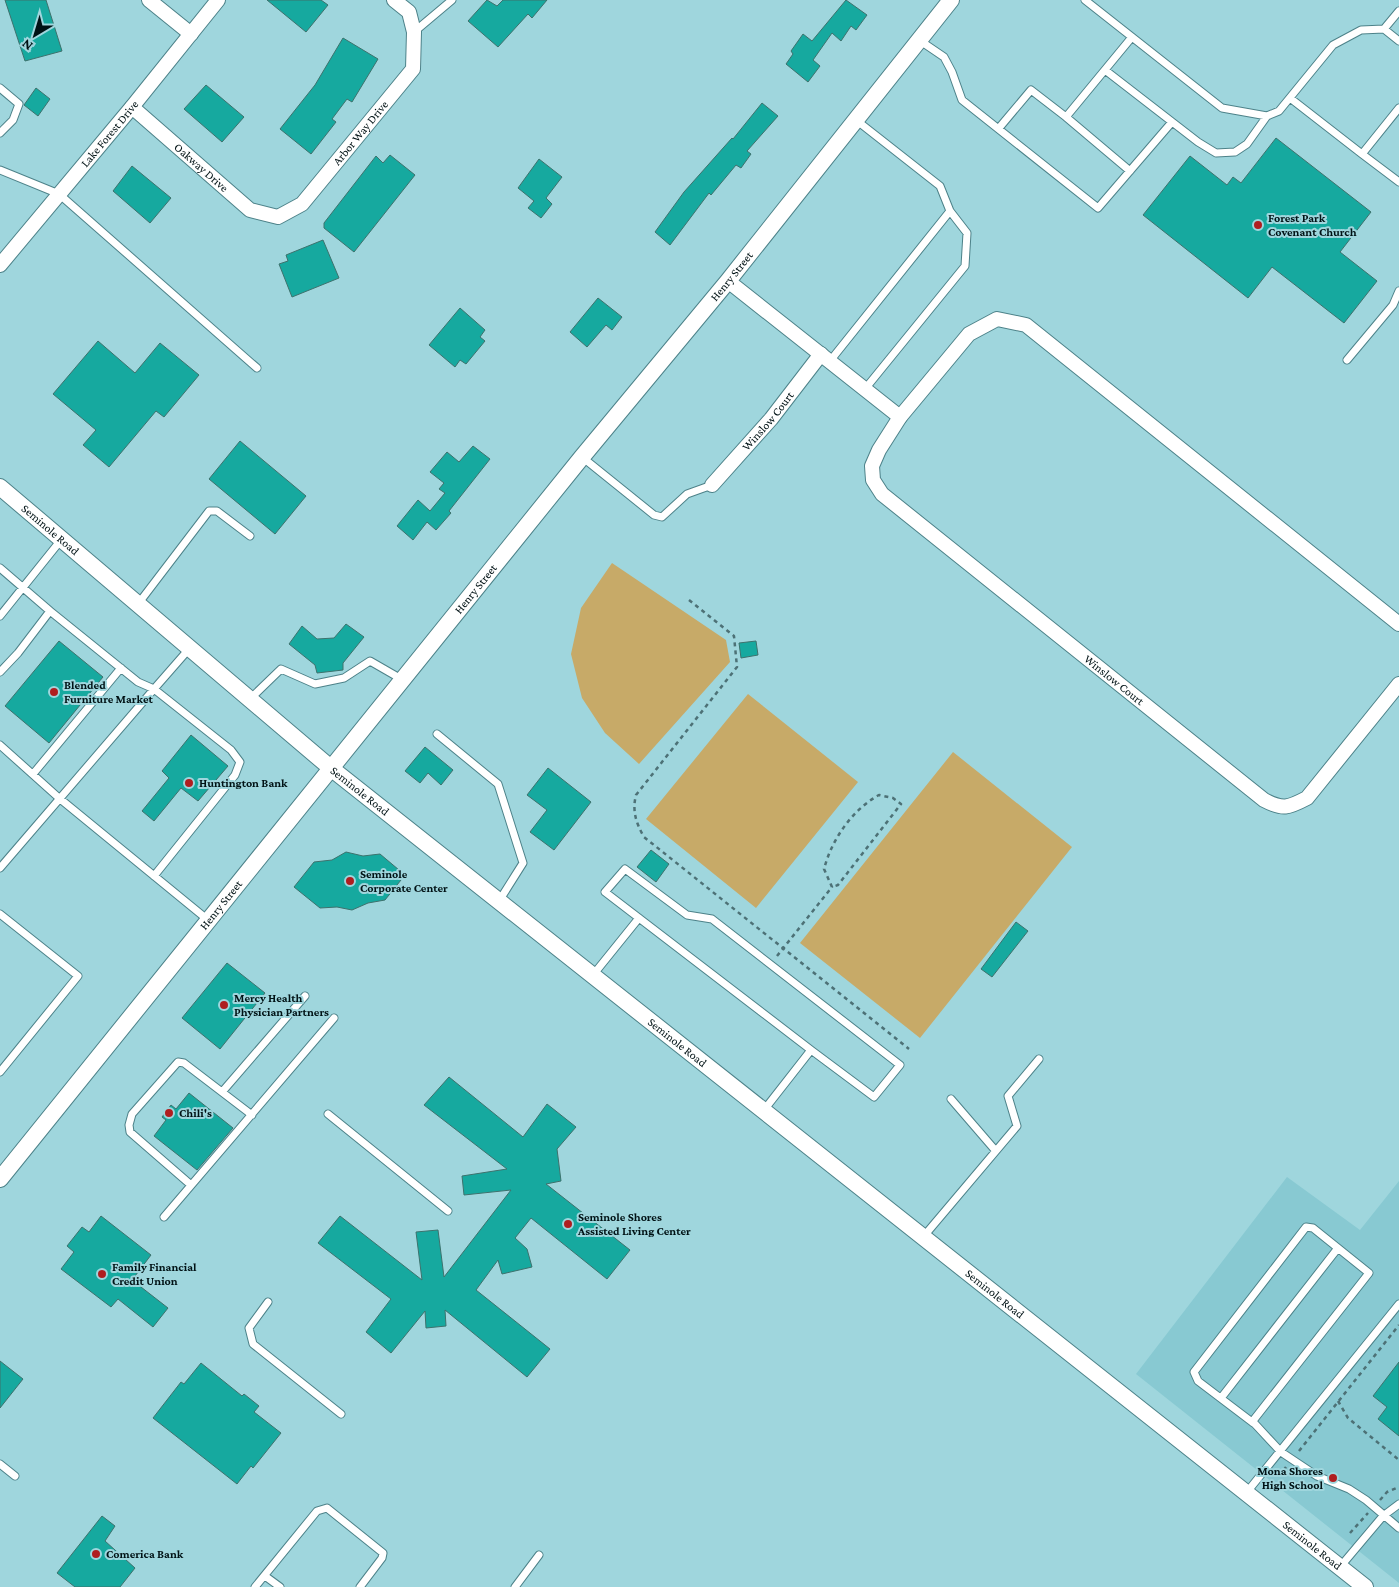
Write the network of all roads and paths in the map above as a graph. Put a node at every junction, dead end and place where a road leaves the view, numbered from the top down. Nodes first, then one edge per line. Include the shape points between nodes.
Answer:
1 (149, 0) edge
2 (218, 0) edge
3 (394, 0) edge
4 (452, 0) edge
5 (951, 0) edge
6 (1085, 0) edge
7 (1399, 12) edge
8 (1384, 30) junction
9 (414, 32) junction
10 (191, 34) junction
11 (1132, 37) junction
12 (919, 40) junction
13 (1399, 42) edge
14 (1105, 70) junction
15 (0, 88) edge
16 (1290, 98) junction
17 (132, 107) junction
18 (1399, 108) edge
19 (1267, 116) junction
20 (1066, 117) junction
21 (856, 120) junction
22 (1172, 122) junction
23 (999, 128) junction
24 (0, 133) edge
25 (1362, 154) junction
26 (0, 170) edge
27 (1130, 171) junction
28 (1399, 182) edge
29 (59, 194) junction
30 (950, 211) junction
31 (278, 216) joint
32 (0, 265) edge
33 (728, 281) junction
34 (1399, 291) edge
35 (825, 357) junction
36 (1347, 360) dead end
37 (257, 368) dead end
38 (865, 389) junction
39 (900, 417) junction
40 (582, 457) junction
41 (712, 486) joint
42 (0, 487) edge
43 (250, 536) dead end
44 (62, 540) junction
45 (0, 568) edge
46 (22, 587) junction
47 (689, 600) dead end
48 (138, 604) junction
49 (50, 611) junction
50 (0, 616) edge
51 (1399, 624) edge
52 (189, 648) junction
53 (121, 668) junction
54 (0, 672) edge
55 (403, 681) junction
56 (1399, 684) edge
57 (154, 689) junction
58 (250, 699) junction
59 (437, 734) dead end
60 (0, 745) edge
61 (332, 769) junction
62 (32, 774) junction
63 (59, 798) junction
64 (0, 868) edge
65 (154, 876) junction
66 (832, 887) junction
67 (499, 902) junction
68 (0, 914) edge
69 (639, 918) junction
70 (209, 921) junction
71 (783, 948) junction
72 (770, 965) junction
73 (593, 976) junction
74 (305, 996) dead end
75 (334, 1018) dead end
76 (909, 1049) dead end
77 (811, 1050) junction
78 (1039, 1059) dead end
79 (0, 1072) edge
80 (222, 1092) junction
81 (951, 1099) dead end
82 (764, 1110) junction
83 (252, 1114) junction
84 (328, 1114) dead end
85 (995, 1150) junction
86 (0, 1179) edge
87 (191, 1185) junction
88 (448, 1211) dead end
89 (164, 1217) dead end
90 (924, 1236) junction
91 (1338, 1248) junction
92 (268, 1302) dead end
93 (1399, 1304) edge
94 (1399, 1325) edge
95 (1221, 1398) junction
96 (1338, 1401) junction
97 (341, 1414) dead end
98 (1252, 1422) junction
99 (1281, 1452) junction
100 (1292, 1460) junction
101 (1399, 1460) edge
102 (0, 1464) edge
103 (15, 1476) dead end
104 (1280, 1476) dead end
105 (1247, 1492) junction
106 (1399, 1504) edge
107 (1383, 1516) junction
108 (1399, 1528) edge
109 (539, 1555) dead end
110 (1340, 1567) junction
111 (265, 1576) junction
112 (255, 1587) edge
113 (280, 1587) edge
114 (360, 1587) edge
115 (515, 1587) edge
116 (1365, 1587) edge

1 - 10 street
2 - 10 street, Lake Forest Drive
3 - 9 street via 409,12
4 - 9 lane
5 - 12 street, Henry Street
6 - 11 lane
7 - 8 lane
8 - 13 lane
8 - 16 lane via 1361,30 1333,45
9 - 31 street, Arbor Way Drive via 413,70 302,204
10 - 17 street, Lake Forest Drive
11 - 14 lane
11 - 19 lane via 1222,108
12 - 21 street, Henry Street
12 - 23 lane via 944,58 962,100
14 - 20 lane
14 - 22 lane
15 - 24 lane via 19,104 14,120
16 - 19 lane via 1279,111
16 - 25 lane
17 - 29 street, Lake Forest Drive
17 - 31 street, Oakway Drive via 250,210
18 - 25 lane
19 - 22 lane via 1247,144 1235,152 1216,153
20 - 23 lane via 1031,90
20 - 27 lane
21 - 30 lane via 940,186
21 - 33 street, Henry Street
22 - 27 lane
23 - 27 lane via 1098,208
25 - 28 lane
26 - 29 lane
29 - 32 street, Lake Forest Drive
29 - 37 lane
30 - 35 lane
30 - 38 lane via 967,233 965,266
33 - 35 street
33 - 40 street, Henry Street
34 - 36 lane via 1393,305
35 - 38 street
35 - 41 street, Winslow Court
38 - 39 street
39 - 51 street, Winslow Court via 970,334 997,319 1026,325
39 - 56 street, Winslow Court via 878,450 872,466 873,480 882,494 1264,800 1279,807 1293,806 1307,798
40 - 41 lane via 654,515 662,517 688,494
40 - 55 street, Henry Street
42 - 44 street, Seminole Road
43 - 48 lane via 218,511 209,511
44 - 46 lane
44 - 48 street, Seminole Road
45 - 46 lane
46 - 49 lane
46 - 50 lane
47 - 71 path via 734,636 737,667 636,795 634,815 644,837
48 - 52 street, Seminole Road
49 - 53 lane
49 - 54 lane
52 - 57 lane
52 - 58 street, Seminole Road
53 - 57 lane via 138,682
53 - 62 lane
55 - 58 lane via 370,661 344,678 315,684 282,669
55 - 61 street, Henry Street
57 - 63 lane
57 - 65 lane via 231,750 240,762 236,775
58 - 61 street, Seminole Road
59 - 67 lane via 498,784 523,863
60 - 62 lane
61 - 67 street, Seminole Road
61 - 70 street, Henry Street
62 - 63 lane
63 - 64 lane
63 - 65 lane
65 - 70 lane
66 - 66 path via 824,869 835,840 864,804 879,795 893,798 901,804 838,885
66 - 71 path
67 - 73 street, Seminole Road
68 - 79 lane via 78,976
69 - 72 lane via 605,892 625,869 687,915 712,919
69 - 73 lane
69 - 77 lane
70 - 86 street, Henry Street
71 - 72 path
71 - 76 path
72 - 77 lane via 900,1065 874,1097
73 - 82 street, Seminole Road
74 - 80 lane
75 - 83 lane
77 - 82 lane
78 - 85 lane via 1008,1096 1016,1126
80 - 83 lane
80 - 87 lane via 184,1063 178,1062 132,1114 130,1132
81 - 85 lane
82 - 90 street, Seminole Road
83 - 87 lane
84 - 88 lane
85 - 90 lane
87 - 89 lane
90 - 105 street, Seminole Road
91 - 95 lane
91 - 95 lane via 1313,1228 1306,1227 1194,1372 1198,1381
91 - 98 lane via 1369,1272
92 - 97 lane via 249,1328 253,1344
93 - 99 lane
94 - 96 path
95 - 98 lane
96 - 100 path
96 - 101 path via 1348,1418
98 - 99 lane
99 - 100 lane
99 - 105 lane
100 - 104 path
100 - 107 lane via 1317,1476 1349,1489
102 - 103 lane
105 - 110 street, Seminole Road
106 - 107 lane
107 - 108 lane
107 - 110 lane
109 - 115 lane
110 - 116 street, Seminole Road
111 - 112 lane
111 - 113 lane
111 - 114 lane via 317,1511 328,1508 383,1554

